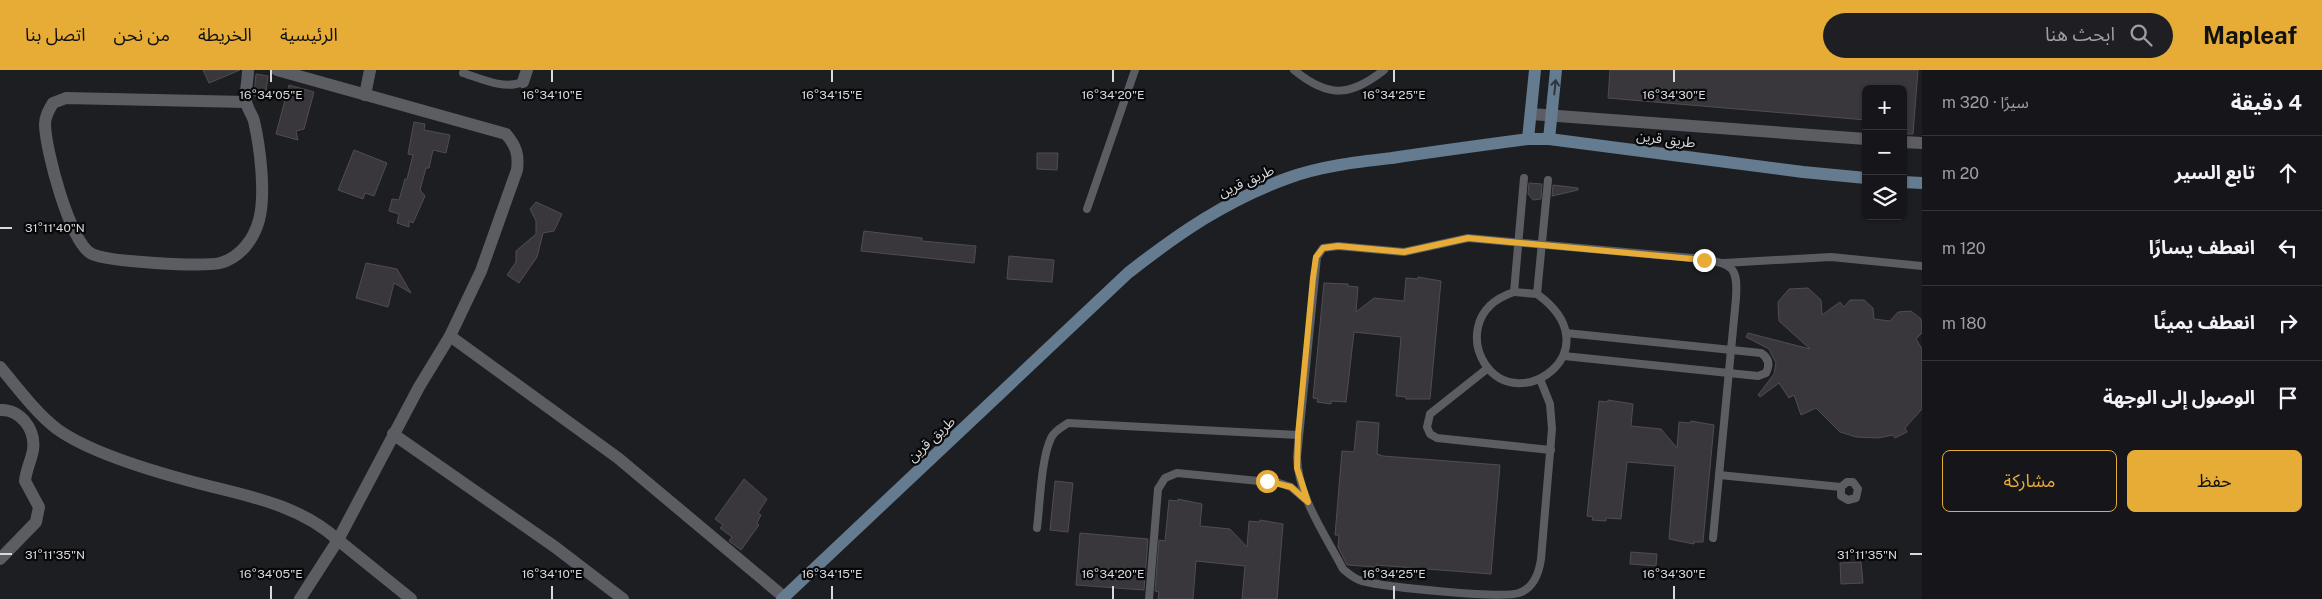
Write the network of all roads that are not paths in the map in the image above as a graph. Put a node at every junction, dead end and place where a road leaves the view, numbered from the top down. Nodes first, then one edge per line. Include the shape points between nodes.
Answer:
1 (248, 70) edge
2 (277, 70) edge
3 (370, 70) edge
4 (1135, 70) edge
5 (1294, 70) edge
6 (1384, 70) edge
7 (1535, 70) edge
8 (1556, 70) edge
9 (464, 72) dead end
10 (525, 76) edge
11 (366, 95) junction
12 (245, 102) junction
13 (1531, 114) junction
14 (1552, 115) junction
15 (1528, 139) junction
16 (1549, 139) junction
17 (1862, 139) edge
18 (1907, 142) edge
19 (1922, 143) edge
20 (1524, 178) dead end
21 (1862, 178) edge
22 (1548, 180) dead end
23 (1907, 182) edge
24 (1922, 184) edge
25 (1087, 209) dead end
26 (1518, 242) junction
27 (1542, 244) junction
28 (1724, 264) junction
29 (1922, 266) edge
30 (1514, 292) junction
31 (1537, 294) junction
32 (1566, 332) junction
33 (450, 336) junction
34 (1732, 350) junction
35 (1564, 356) junction
36 (0, 367) edge
37 (1488, 368) junction
38 (1729, 373) junction
39 (1540, 379) junction
40 (0, 410) edge
41 (393, 434) junction
42 (1298, 435) junction
43 (1551, 450) junction
44 (1719, 475) junction
45 (1841, 487) dead end
46 (1308, 502) junction
47 (1037, 528) dead end
48 (1713, 538) dead end
49 (338, 540) junction
50 (0, 559) edge
51 (783, 598) edge
52 (300, 599) edge
53 (411, 599) edge
54 (623, 599) edge
55 (1149, 599) edge

1 - 12 street
2 - 11 street
3 - 11 street
4 - 25 lane
5 - 6 lane via 1321,87 1351,91 1364,86
7 - 13 street
14 -> 8 street
9 - 10 lane via 494,83 514,86
11 - 33 street via 506,134 516,146 517,170 481,271
12 - 12 street via 253,119 260,153 261,184 259,220 242,252 221,263 194,264 116,260 91,254 77,237 48,153 45,122 53,103 66,98
13 - 14 street
13 - 15 street
14 - 16 street
14 - 17 street
15 - 16 street, طريق قرين
15 - 51 street, طريق قرين via 1336,165 1289,178 1203,217 1128,273
16 - 21 street, طريق قرين
18 - 19 street
20 - 26 lane
22 - 27 lane
23 - 24 street
26 - 27 lane
26 - 30 lane
26 - 42 lane via 1468,238 1404,252 1338,246 1323,248 1316,257 1313,278
27 - 28 lane
27 - 31 lane
28 - 29 lane via 1831,257
28 - 34 lane via 1733,270 1737,280
30 - 31 lane
30 - 37 lane via 1495,301 1480,319 1477,346
31 - 32 lane via 1556,311
32 - 34 lane
32 - 35 lane
33 - 41 street
33 - 51 street via 618,458
34 - 38 lane
34 - 38 lane via 1761,354 1769,364 1762,375
35 - 38 lane
35 - 39 lane
36 - 49 street via 57,429 95,449 184,480 276,503 325,528
37 - 39 lane via 1513,382
37 - 43 lane via 1430,414 1426,427 1430,434 1451,440
38 - 44 lane
39 - 43 lane via 1552,416
40 - 50 street via 17,414 30,431 33,450 25,481 39,507 36,522
41 - 49 street
41 - 54 street via 555,547
42 - 46 lane via 1297,468
42 - 47 lane via 1068,423 1050,439
43 - 46 lane via 1540,569 1529,587 1512,594 1360,581 1343,569
44 - 45 lane
44 - 48 lane
46 - 55 lane via 1291,487 1279,483 1177,473 1170,475 1158,489
49 - 52 street
49 - 53 street

